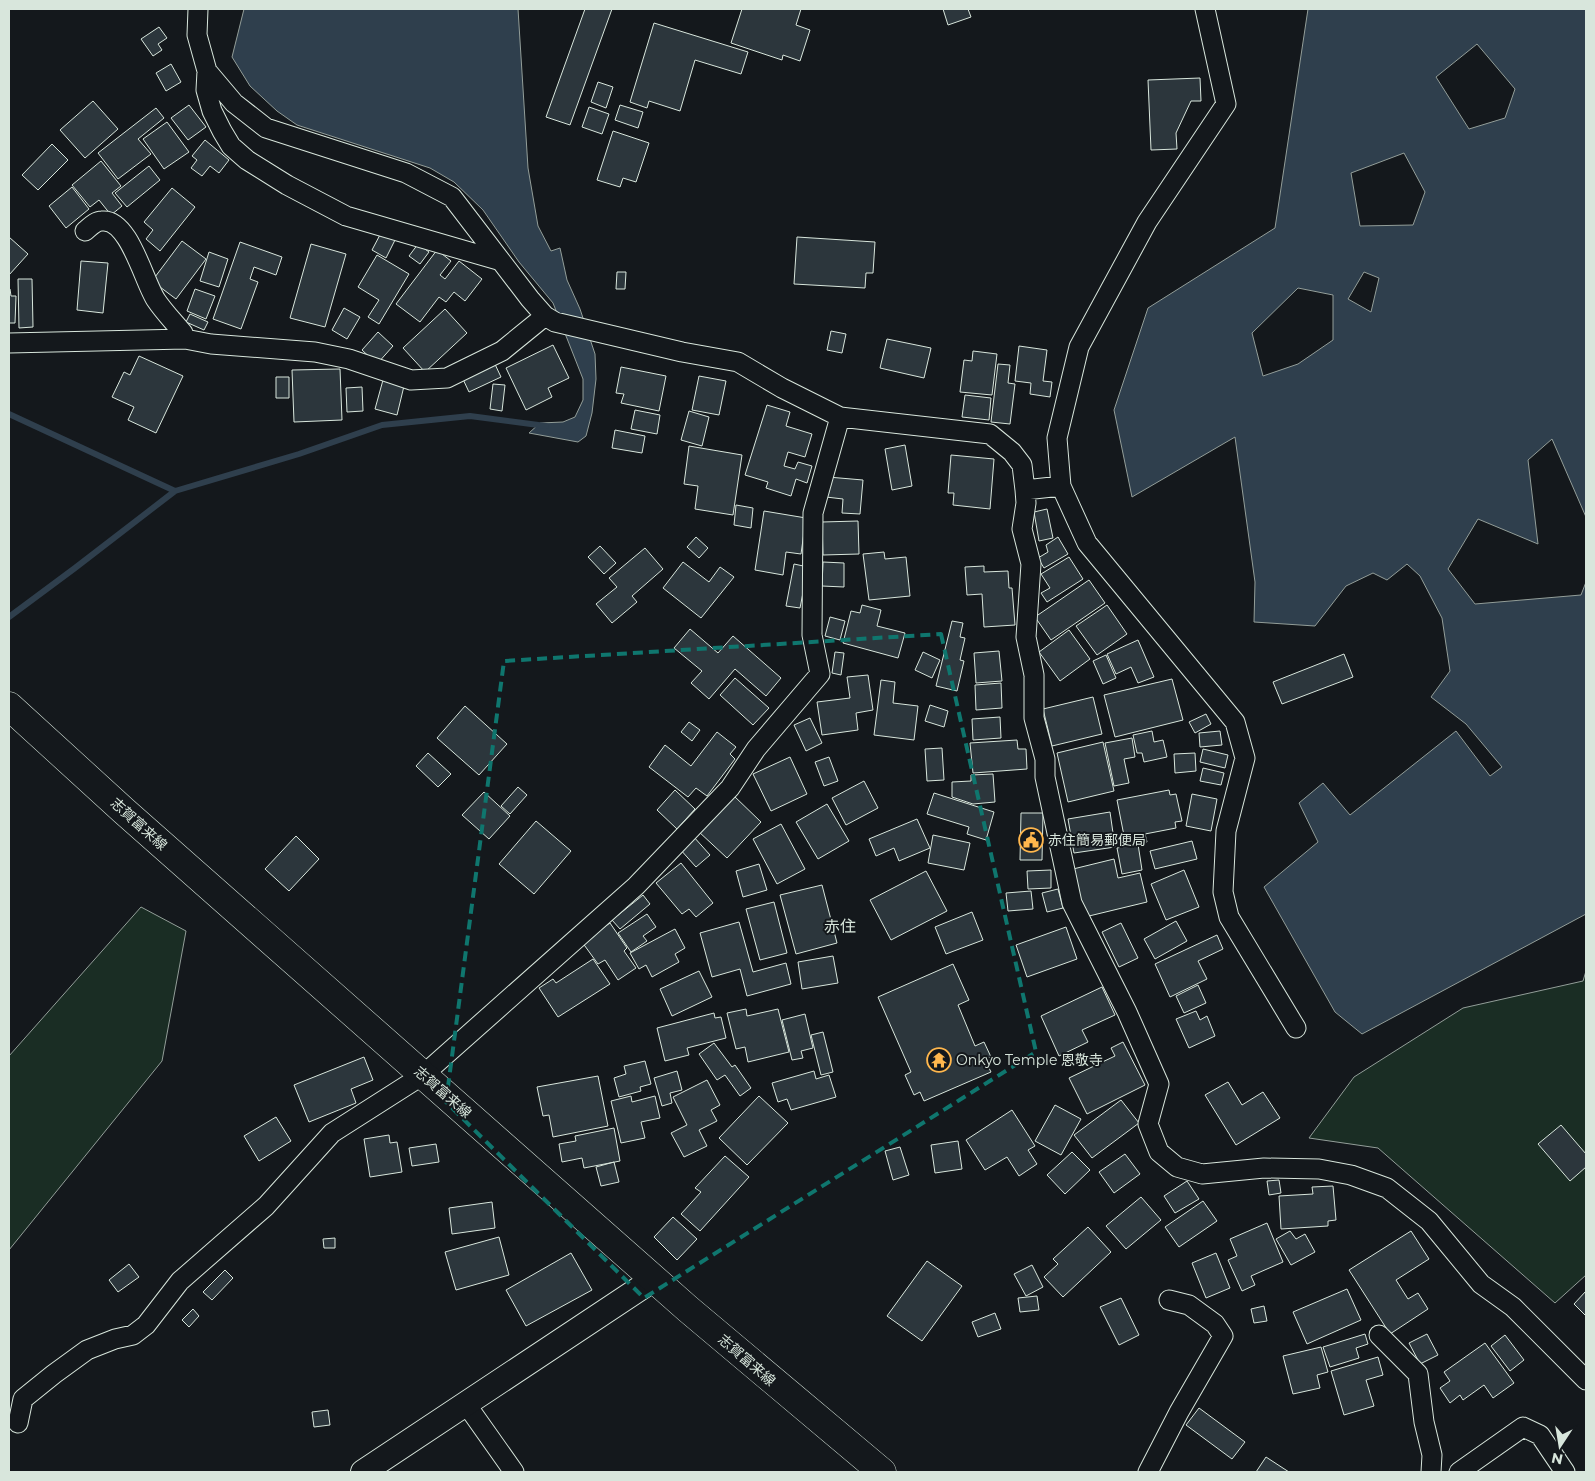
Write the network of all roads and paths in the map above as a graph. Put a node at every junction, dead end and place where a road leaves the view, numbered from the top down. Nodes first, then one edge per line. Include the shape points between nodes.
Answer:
1 (198, 9) edge
2 (1205, 9) edge
3 (207, 71) junction
4 (85, 230) dead end
5 (501, 261) junction
6 (550, 319) junction
7 (185, 339) junction
8 (9, 344) edge
9 (840, 417) junction
10 (1061, 486) junction
11 (1025, 490) junction
12 (9, 706) edge
13 (1296, 1028) dead end
14 (423, 1075) junction
15 (654, 1279) junction
16 (1169, 1300) dead end
17 (1379, 1335) dead end
18 (1586, 1380) edge
19 (466, 1404) junction
20 (18, 1423) dead end
21 (363, 1472) edge
22 (514, 1472) edge
23 (882, 1472) edge
24 (1148, 1472) edge
25 (1432, 1472) edge
26 (1459, 1472) edge
27 (1566, 1472) edge

1 - 3 street via 197,34
2 - 10 street via 1226,104 1147,222 1079,347 1057,438
3 - 5 street via 234,102 266,128 406,173 452,197
3 - 5 street via 206,90 212,112 232,146 247,160 346,216
4 - 7 street via 101,221 110,222 119,229 133,248 156,300
5 - 6 street
6 - 7 street via 502,351 447,378 411,380 348,359 315,352
6 - 9 street via 682,352 738,362
7 - 8 street
9 - 11 street via 990,434 1022,465
9 - 14 street via 813,513 812,634 820,674 756,749 730,788 636,886
10 - 11 street
10 - 13 street via 1087,543 1235,722 1245,758 1226,832 1224,892 1229,918
11 - 18 street via 1022,529 1032,564 1026,637 1034,675 1034,718 1045,759 1045,776 1072,903 1159,1084 1148,1124 1159,1152 1177,1167 1202,1174 1264,1168 1319,1169 1351,1175 1387,1188 1429,1221 1481,1284 1513,1308
12 - 14 main road, 志賀富来線
14 - 15 main road, 志賀富来線
14 - 20 street via 332,1134 266,1206 180,1281 146,1325 133,1335 87,1350 23,1399
15 - 19 street
15 - 23 main road, 志賀富来線
16 - 24 street via 1189,1305 1216,1324 1223,1336
17 - 25 street via 1418,1374
19 - 21 street
19 - 22 street
26 - 27 street via 1522,1427 1540,1435

